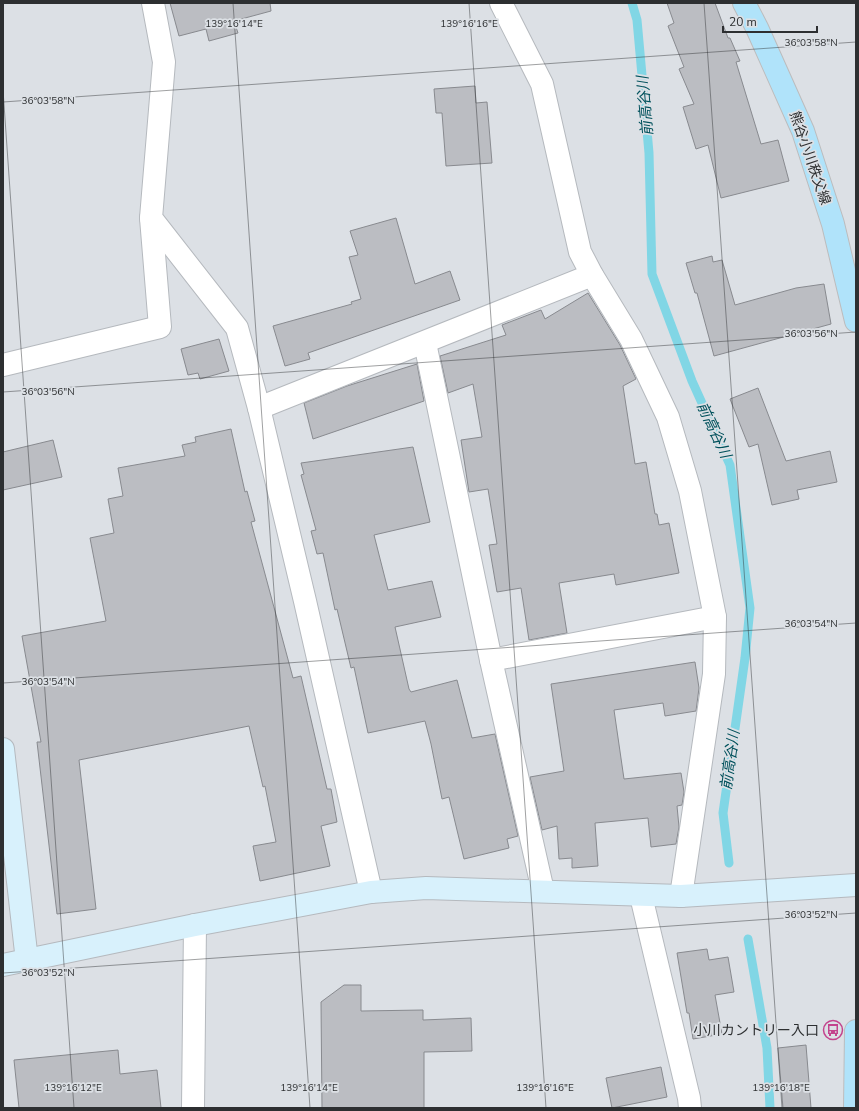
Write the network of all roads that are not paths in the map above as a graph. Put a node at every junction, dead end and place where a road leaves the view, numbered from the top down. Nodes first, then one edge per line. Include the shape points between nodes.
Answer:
1 (153, 3) edge
2 (500, 3) edge
3 (744, 3) edge
4 (151, 218) junction
5 (592, 276) junction
6 (856, 321) edge
7 (425, 342) junction
8 (3, 365) edge
9 (259, 408) junction
10 (715, 617) junction
11 (491, 660) junction
12 (3, 749) edge
13 (856, 885) edge
14 (543, 890) junction
15 (371, 892) junction
16 (641, 896) junction
17 (681, 896) junction
18 (195, 925) junction
19 (26, 961) junction
20 (3, 965) edge
21 (856, 1031) edge
22 (193, 1108) edge
23 (690, 1108) edge
24 (855, 1108) edge

1 - 4 street via 164,62
2 - 5 street via 542,84 580,252
3 - 6 main road, 熊谷小川秩父線 via 803,130 833,224
4 - 8 street via 160,327
4 - 9 street via 237,328
5 - 7 street
5 - 10 street via 631,339 668,416 690,491
7 - 9 street
7 - 11 street
9 - 15 street
10 - 11 street
10 - 17 street via 714,674
11 - 14 street
12 - 19 street
13 - 17 street
14 - 15 street via 426,888
14 - 16 street
15 - 18 street
16 - 17 street
16 - 23 street
18 - 19 street
18 - 22 street
19 - 20 street
21 - 24 main road

